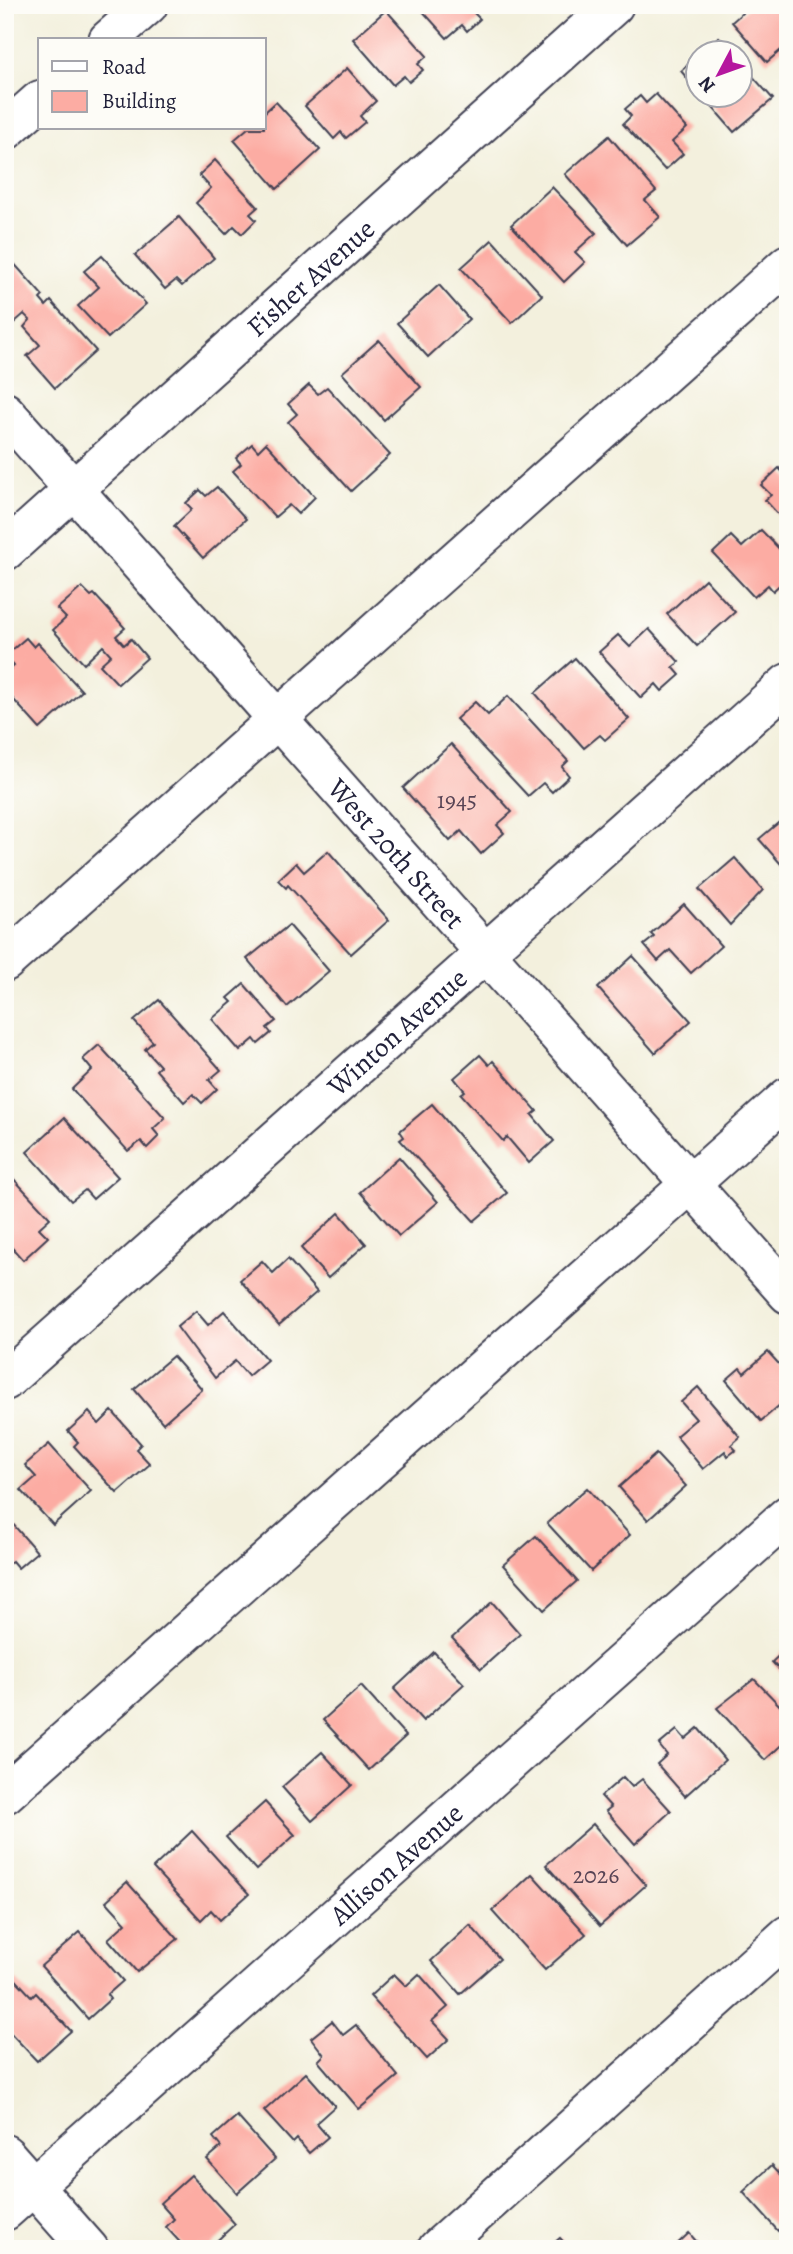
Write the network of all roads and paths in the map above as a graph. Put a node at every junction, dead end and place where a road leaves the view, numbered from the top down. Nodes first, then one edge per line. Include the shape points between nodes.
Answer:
1 (148, 5) edge
2 (614, 5) edge
3 (110, 38) edge
4 (38, 102) edge
5 (5, 131) edge
6 (788, 264) edge
7 (5, 412) edge
8 (74, 490) junction
9 (5, 551) edge
10 (788, 683) edge
11 (277, 719) junction
12 (486, 954) junction
13 (5, 962) edge
14 (788, 1097) edge
15 (691, 1184) junction
16 (788, 1294) edge
17 (5, 1381) edge
18 (788, 1515) edge
19 (5, 1794) edge
20 (788, 1935) edge
21 (5, 2154) edge
22 (33, 2186) junction
23 (5, 2211) edge
24 (89, 2249) edge
25 (437, 2249) edge

1 - 3 street
2 - 8 street, Fisher Avenue
4 - 5 street
6 - 11 street
7 - 8 street, West 20th Street
8 - 9 street, Fisher Avenue
8 - 11 street, West 20th Street
10 - 12 street, Winton Avenue
11 - 12 street, West 20th Street
11 - 13 street
12 - 15 street, West 20th Street
12 - 17 street, Winton Avenue
14 - 15 street
15 - 16 street, West 20th Street
15 - 19 street
18 - 22 street, Allison Avenue
20 - 25 street
21 - 22 street
22 - 23 street, Allison Avenue
22 - 24 street

